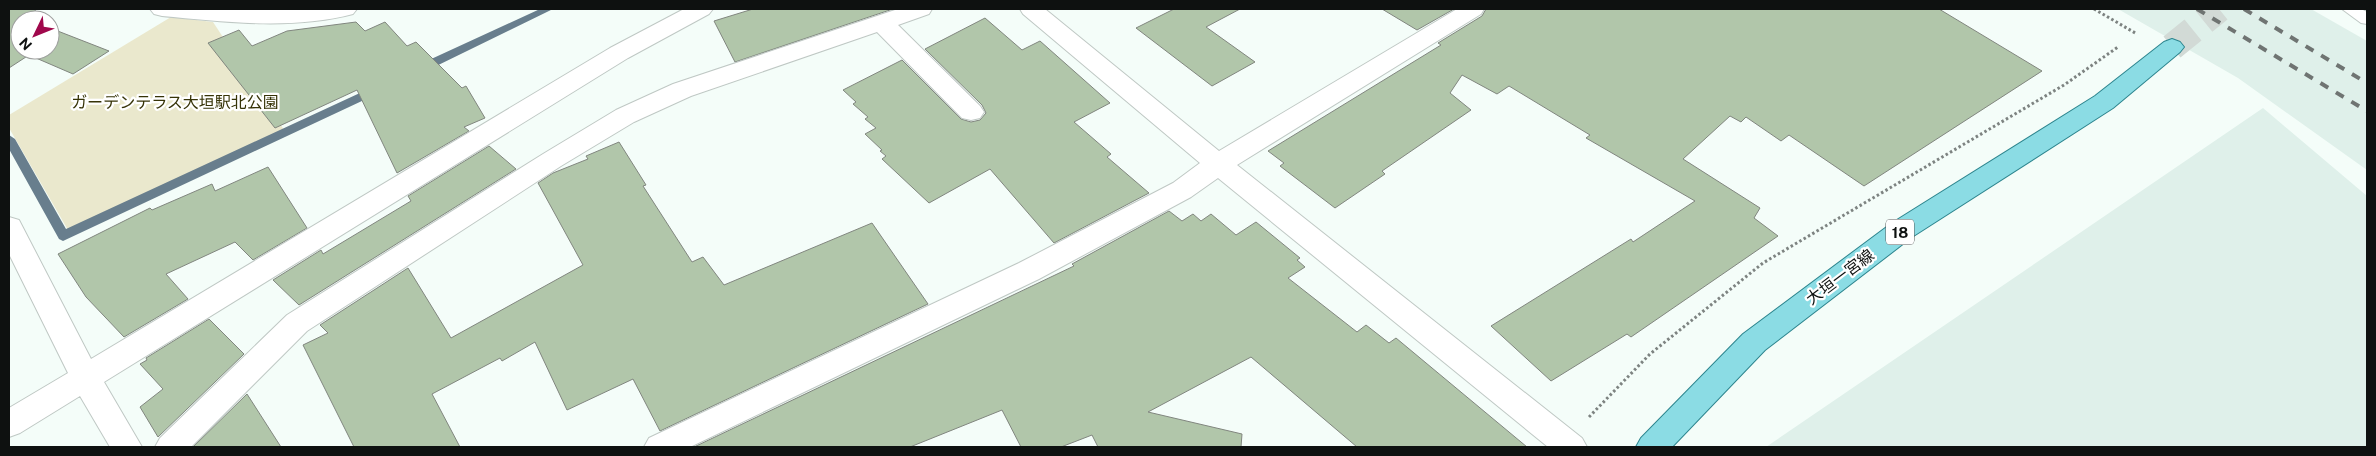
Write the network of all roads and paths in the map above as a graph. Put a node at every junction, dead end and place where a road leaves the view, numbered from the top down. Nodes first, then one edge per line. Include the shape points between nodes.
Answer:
1 (162, 9) edge
2 (345, 9) edge
3 (701, 9) edge
4 (921, 9) edge
5 (1031, 9) edge
6 (1473, 9) edge
7 (2094, 9) edge
8 (2350, 9) edge
9 (305, 11) edge
10 (2367, 19) edge
11 (882, 23) junction
12 (2143, 30) dead end
13 (2137, 34) junction
14 (2129, 40) dead end
15 (2121, 45) dead end
16 (2172, 47) tunnel mouth
17 (971, 112) dead end
18 (1218, 164) junction
19 (9, 227) edge
20 (85, 377) junction
21 (1588, 419) dead end
22 (9, 424) edge
23 (126, 447) edge
24 (171, 447) edge
25 (660, 447) edge
26 (1571, 447) edge
27 (1652, 447) edge

1 - 9 street via 221,14
2 - 9 street
3 - 20 street via 619,53
4 - 11 street
5 - 18 street
6 - 18 street
7 - 13 path
8 - 10 lane
11 - 17 street
11 - 24 street via 682,90 625,116 298,323
12 - 13 path
13 - 14 path
15 - 21 path via 2064,85 1763,263 1650,354
16 - 27 main road, 大垣一宮線 / 18 via 2104,102 1902,230 1754,342
18 - 25 street via 1182,190 1029,271
18 - 26 street
19 - 20 street
20 - 22 street
20 - 23 street

